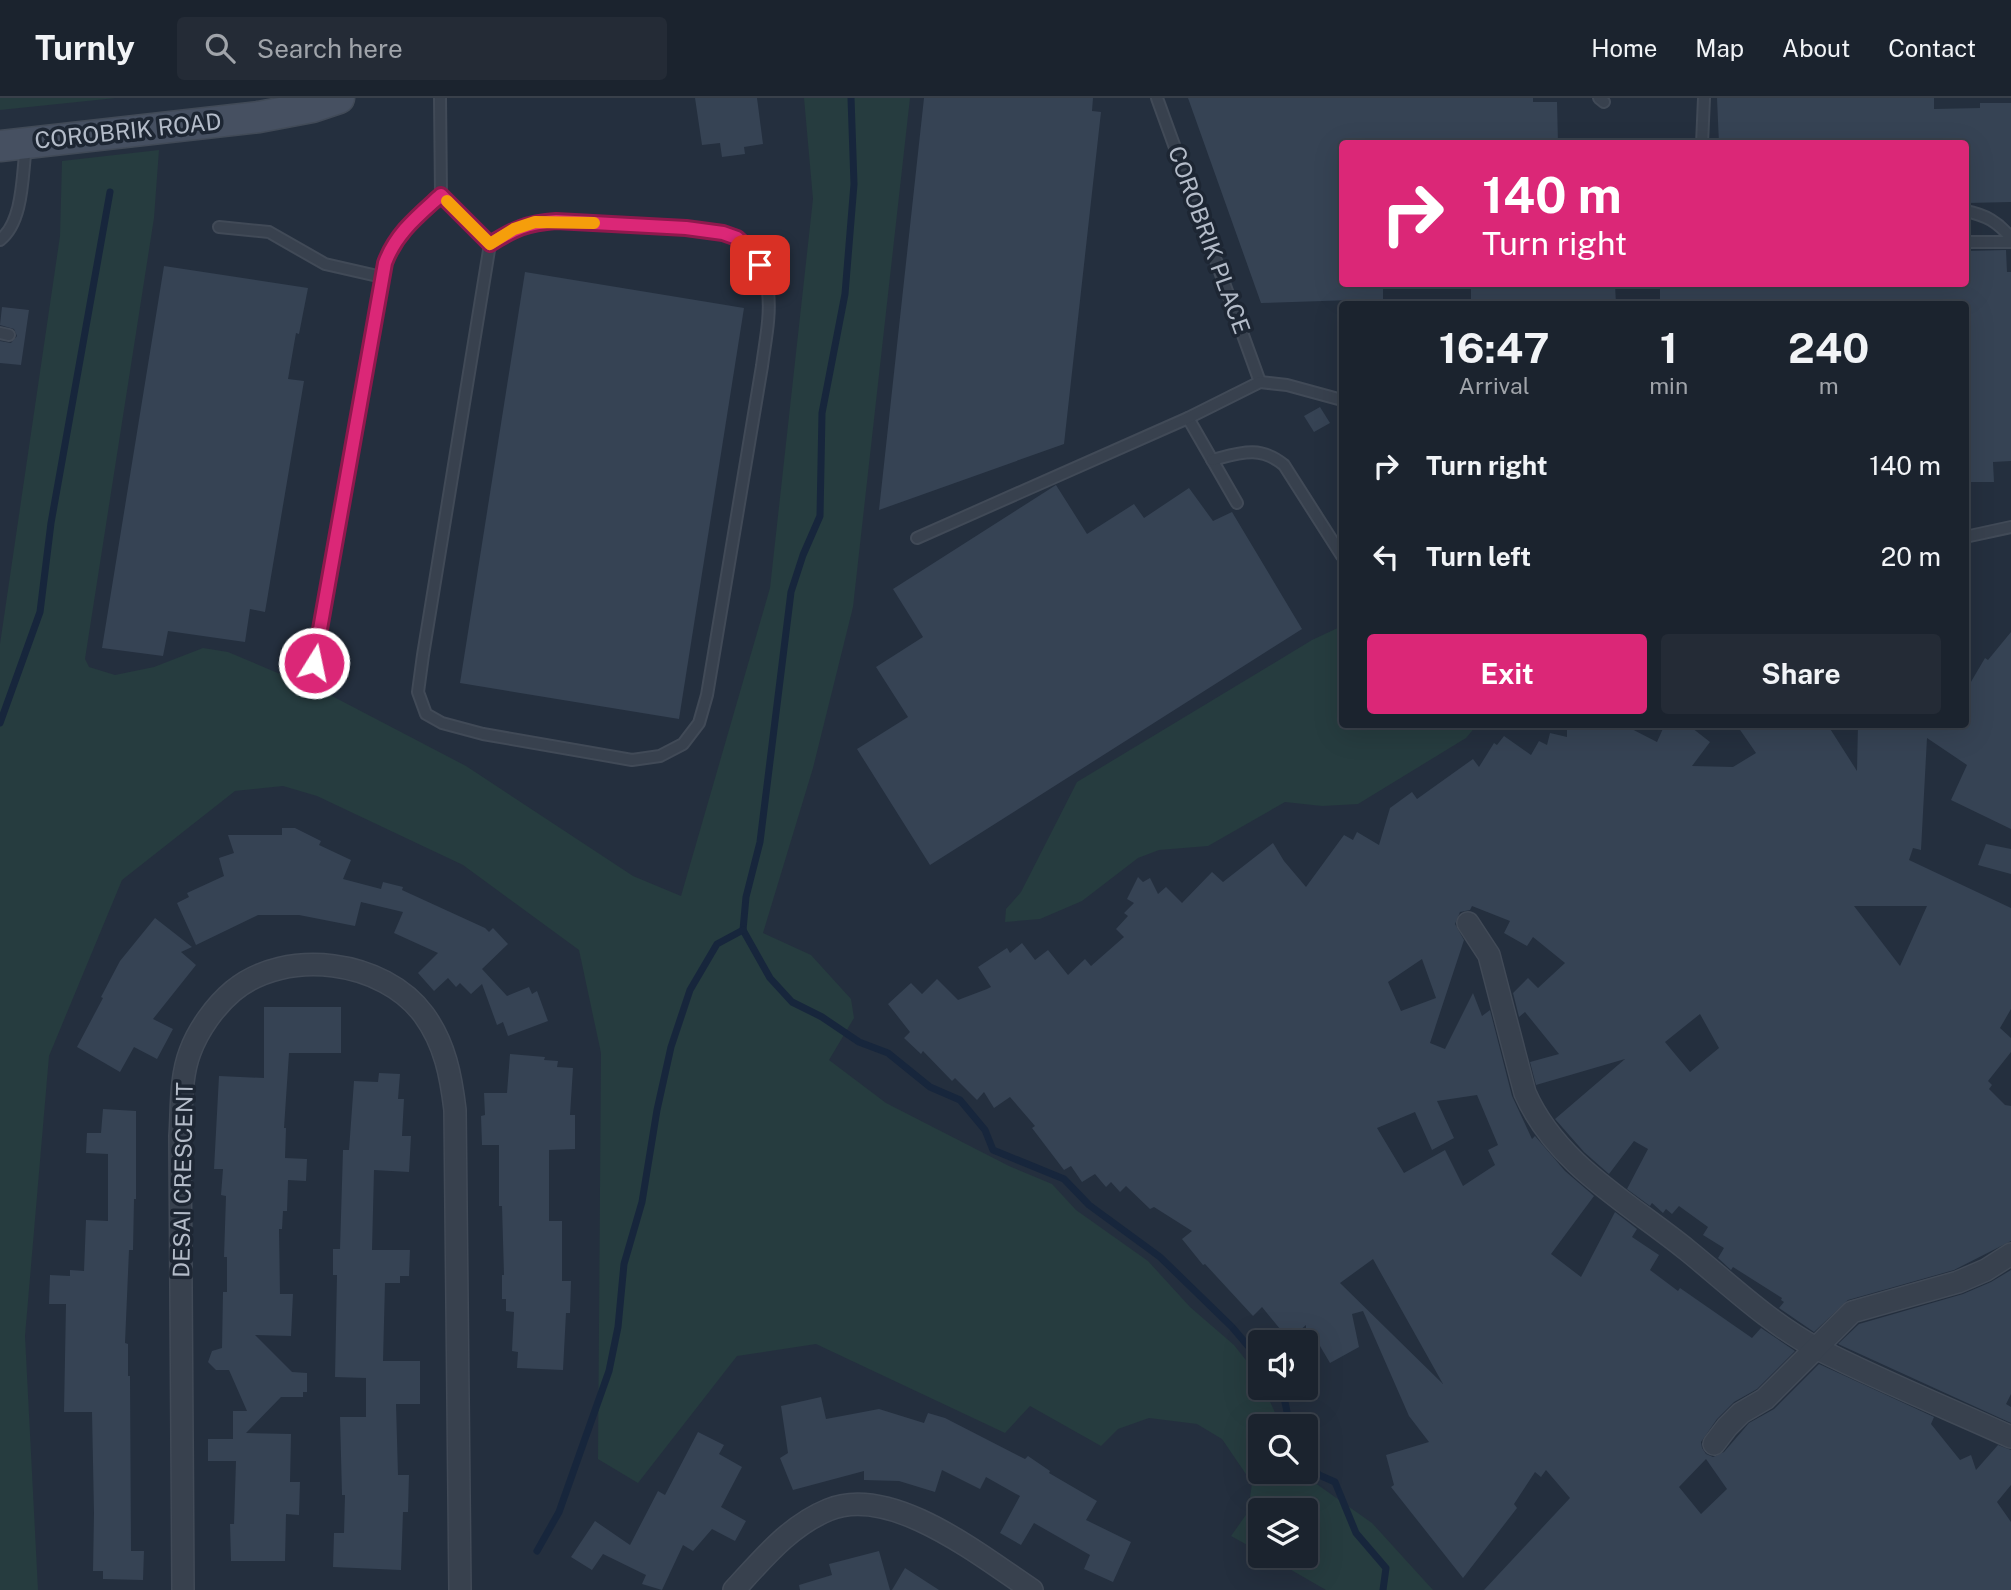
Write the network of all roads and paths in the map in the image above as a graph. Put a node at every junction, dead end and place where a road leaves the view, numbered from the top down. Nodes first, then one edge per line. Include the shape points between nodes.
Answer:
1 (338, 98) edge
2 (440, 98) edge
3 (1157, 98) edge
4 (1704, 98) edge
5 (1702, 140) edge
6 (13, 144) edge
7 (441, 195) junction
8 (1969, 212) edge
9 (219, 226) dead end
10 (0, 240) edge
11 (2011, 240) edge
12 (1969, 242) edge
13 (490, 244) junction
14 (383, 277) junction
15 (1260, 382) junction
16 (1339, 399) edge
17 (1188, 418) junction
18 (1212, 460) junction
19 (1237, 503) dead end
20 (2011, 527) edge
21 (1969, 536) edge
22 (917, 538) dead end
23 (1339, 551) edge
24 (314, 663) dead end
25 (1468, 923) dead end
26 (2011, 1254) edge
27 (1817, 1348) junction
28 (2011, 1437) edge
29 (1714, 1444) dead end
30 (183, 1590) edge
31 (460, 1590) edge
32 (734, 1590) edge
33 (1032, 1590) edge

1 - 6 street, COROBRIK ROAD via 259,117
2 - 7 lane
3 - 15 lane, COROBRIK PLACE
4 - 5 lane
6 - 10 lane via 18,203 13,223
7 - 13 lane
7 - 14 lane via 395,240
8 - 11 lane via 1999,224
9 - 14 lane via 269,232 325,264
11 - 12 lane
13 - 13 lane via 535,222 686,228 737,238 760,265 768,290 768,318 707,695 699,723 682,744 660,756 632,760 483,734 442,723 426,714 421,703 422,655
14 - 24 lane
15 - 16 lane
15 - 17 lane
17 - 18 lane
17 - 22 lane
18 - 19 lane
18 - 23 lane via 1251,452 1274,457 1284,465
20 - 21 lane
25 - 27 street via 1489,955 1525,1093 1545,1130 1600,1184 1774,1322
26 - 27 street via 1958,1282 1852,1312
27 - 28 street
27 - 29 street via 1765,1399 1741,1413
30 - 31 street, DESAI CRESCENT via 180,1136 190,1053 216,1009 233,991 272,972 332,965 362,971 401,992 436,1034 449,1072 454,1110
32 - 33 street via 803,1524 830,1509 853,1505 884,1508 933,1525

